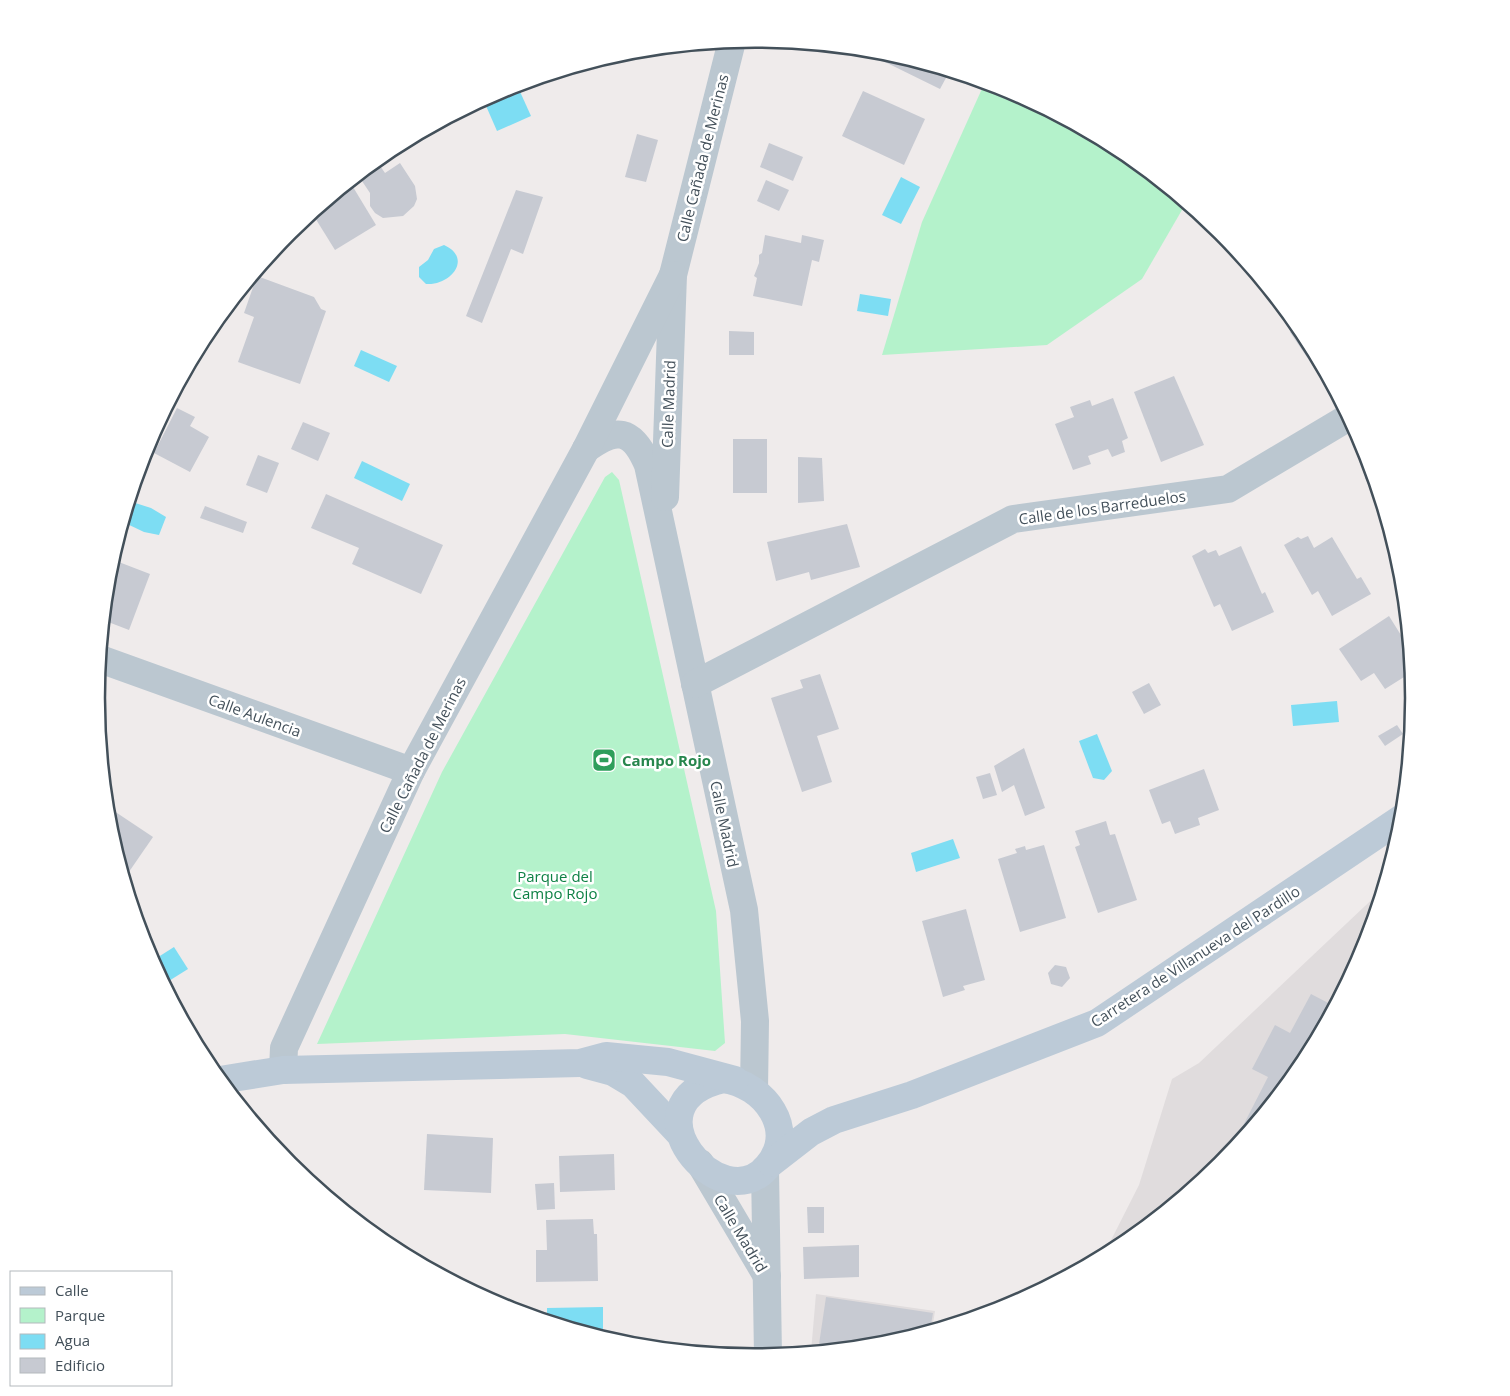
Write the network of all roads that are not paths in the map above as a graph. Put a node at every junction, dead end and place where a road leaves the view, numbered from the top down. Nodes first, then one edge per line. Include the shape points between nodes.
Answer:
1 (730, 49) edge
2 (673, 275) junction
3 (1343, 421) edge
4 (586, 449) junction
5 (664, 532) junction
6 (106, 661) edge
7 (694, 684) junction
8 (411, 771) junction
9 (1393, 824) edge
10 (580, 1063) junction
11 (283, 1070) junction
12 (228, 1079) edge
13 (752, 1091) junction
14 (834, 1120) junction
15 (678, 1132) junction
16 (700, 1163) junction
17 (768, 1166) junction
18 (768, 1277) junction
19 (768, 1348) edge

1 - 2 street, Calle Cañada de Merinas
2 - 4 street, Calle Cañada de Merinas
2 - 5 street, Calle Madrid
3 - 7 street, Calle de los Barreduelos via 1228,489 1013,519
4 - 5 street, Calle Madrid via 612,434 631,439 640,448 648,465
4 - 8 street, Calle Cañada de Merinas
5 - 7 street, Calle Madrid
6 - 8 street, Calle Aulencia
7 - 13 street, Calle Madrid via 744,910 755,1021
8 - 11 street, Calle Cañada de Merinas via 284,1048
9 - 14 street, Carretera de Villanueva del Pardillo via 1097,1023 912,1094
10 - 11 street
10 - 13 street via 606,1056 668,1062
10 - 15 street via 613,1072 633,1084
11 - 12 street
13 - 14 street, Carretera de Villanueva del Pardillo via 791,1117
13 - 15 street via 723,1079 710,1082 689,1096 678,1119
13 - 17 street via 781,1131 779,1148
14 - 17 street, Carretera de Villanueva del Pardillo via 811,1132
15 - 16 street, Carretera de Villanueva del Pardillo
16 - 17 street, Carretera de Villanueva del Pardillo via 728,1181 747,1179
16 - 18 street, Calle Madrid
17 - 18 street, Calle Madrid
18 - 19 street, Calle Madrid

